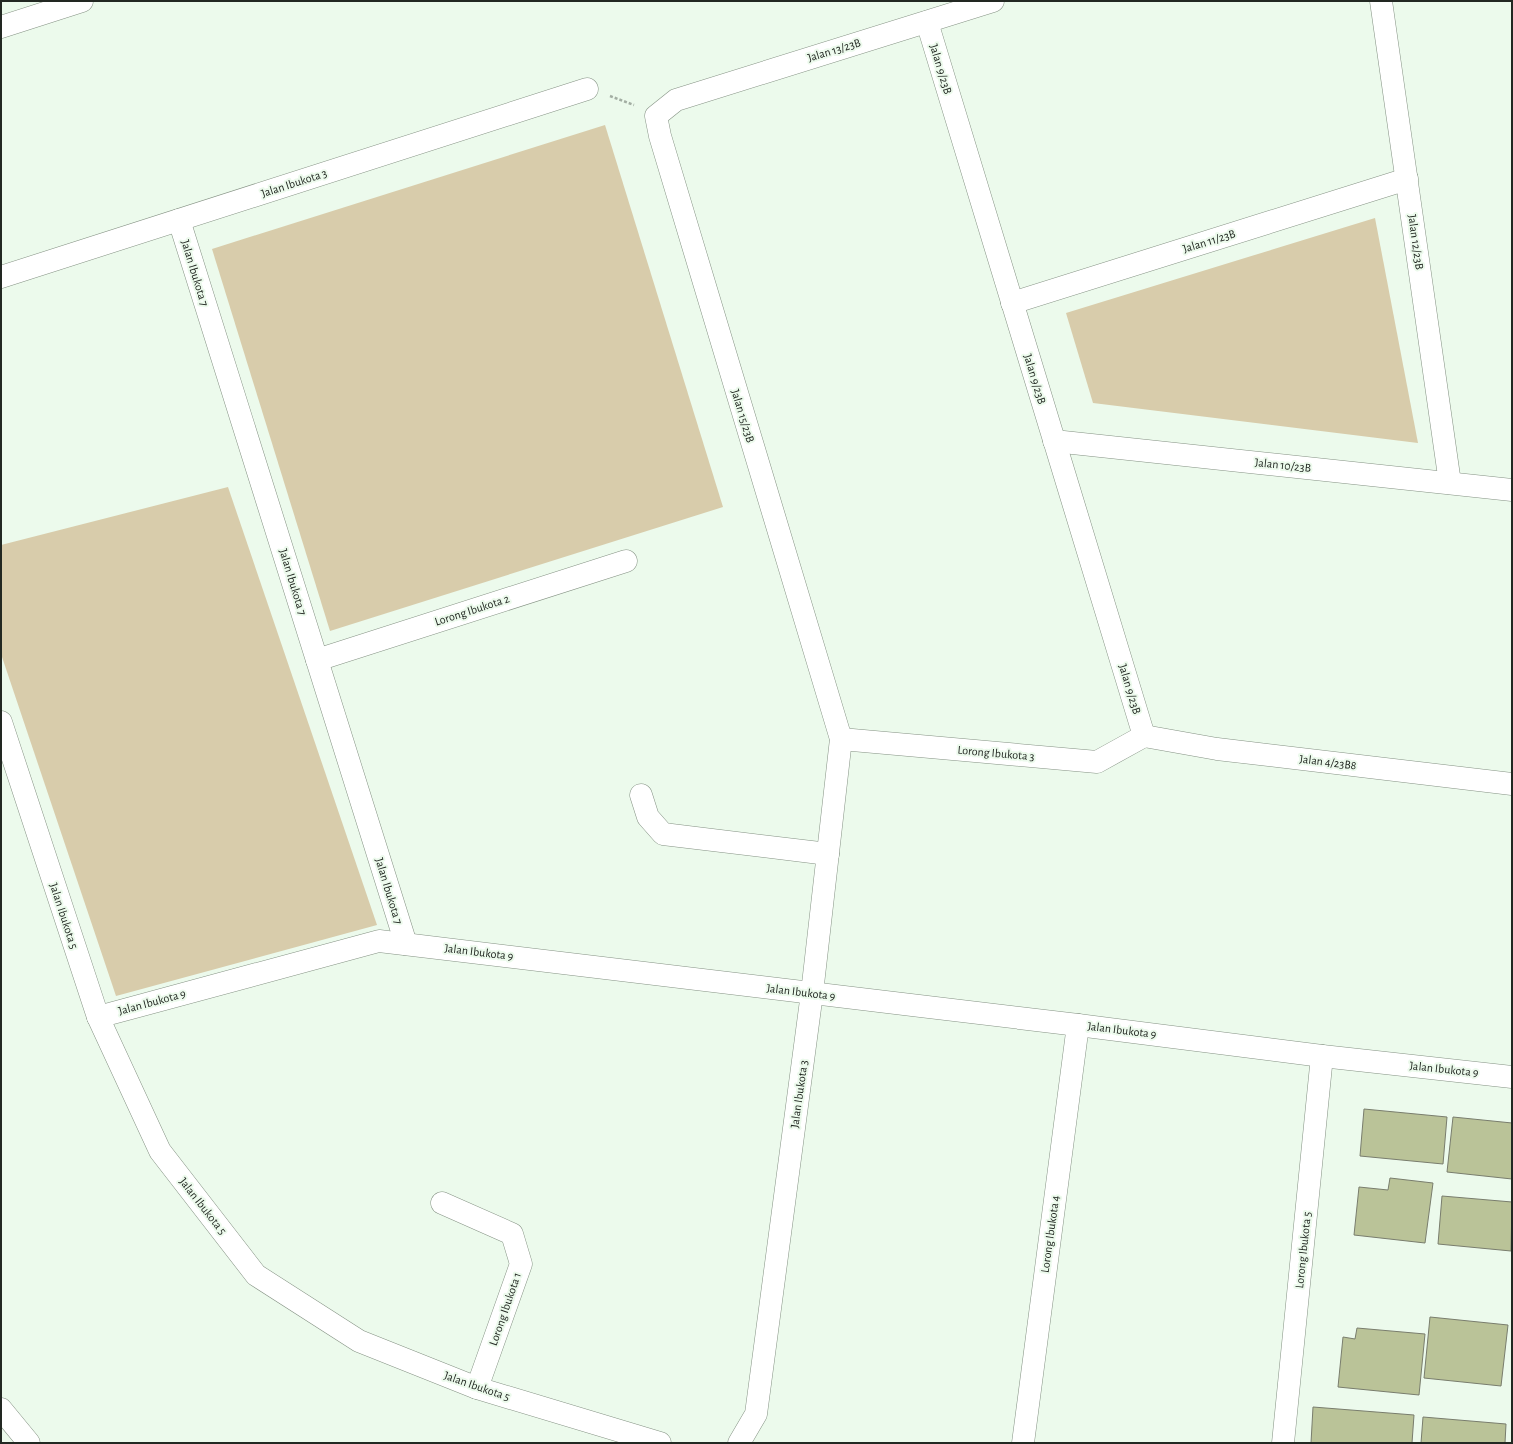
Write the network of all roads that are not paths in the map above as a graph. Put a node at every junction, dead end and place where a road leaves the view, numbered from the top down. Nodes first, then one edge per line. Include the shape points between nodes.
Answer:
1 (82, 1) edge
2 (993, 1) edge
3 (1381, 1) edge
4 (927, 22) junction
5 (1, 27) edge
6 (587, 89) road end
7 (656, 116) joint
8 (1407, 179) junction
9 (179, 220) junction
10 (1, 277) edge
11 (1012, 303) junction
12 (1054, 441) junction
13 (1450, 483) junction
14 (1512, 490) edge
15 (626, 561) dead end
16 (317, 660) junction
17 (2, 725) edge
18 (1144, 736) junction
19 (841, 740) junction
20 (1512, 784) edge
21 (641, 795) dead end
22 (828, 854) junction
23 (406, 944) junction
24 (812, 993) junction
25 (98, 1017) junction
26 (1078, 1025) junction
27 (1322, 1056) junction
28 (1512, 1077) edge
29 (442, 1203) dead end
30 (477, 1388) junction
31 (1, 1408) edge
32 (30, 1443) edge
33 (660, 1443) edge
34 (739, 1443) edge
35 (1023, 1443) edge
36 (1283, 1443) edge

1 - 5 street
2 - 4 street, Jalan 13/23B
3 - 8 street, Jalan 12/23B
4 - 7 street, Jalan 13/23B via 676,100
4 - 11 street, Jalan 9/23B
6 - 9 street, Jalan Ibukota 3
7 - 19 street, Jalan 15/23B
8 - 11 street, Jalan 11/23B
8 - 13 street, Jalan 12/23B
9 - 10 street, Jalan Ibukota 3
9 - 16 street, Jalan Ibukota 7
11 - 12 street, Jalan 9/23B
12 - 13 street, Jalan 10/23B
12 - 18 street, Jalan 9/23B
13 - 14 street, Jalan 10/23B
15 - 16 street, Lorong Ibukota 2
16 - 23 street, Jalan Ibukota 7
17 - 25 street, Jalan Ibukota 5
18 - 19 street, Lorong Ibukota 3 via 1097,762
18 - 20 street, Jalan 4/23B8 via 1217,749
19 - 22 street, Jalan Ibukota 3
21 - 22 street via 648,818 663,834
22 - 24 street, Jalan Ibukota 3
23 - 24 street, Jalan Ibukota 9
23 - 25 street, Jalan Ibukota 9 via 379,941
24 - 26 street, Jalan Ibukota 9
24 - 34 street, Jalan Ibukota 3 via 756,1414
25 - 30 street, Jalan Ibukota 5 via 160,1151 256,1276 359,1341
26 - 27 street, Jalan Ibukota 9
26 - 35 street, Lorong Ibukota 4
27 - 28 street, Jalan Ibukota 9
27 - 36 street, Lorong Ibukota 5
29 - 30 street, Lorong Ibukota 1 via 512,1234 521,1264
30 - 33 street, Jalan Ibukota 5
31 - 32 street

